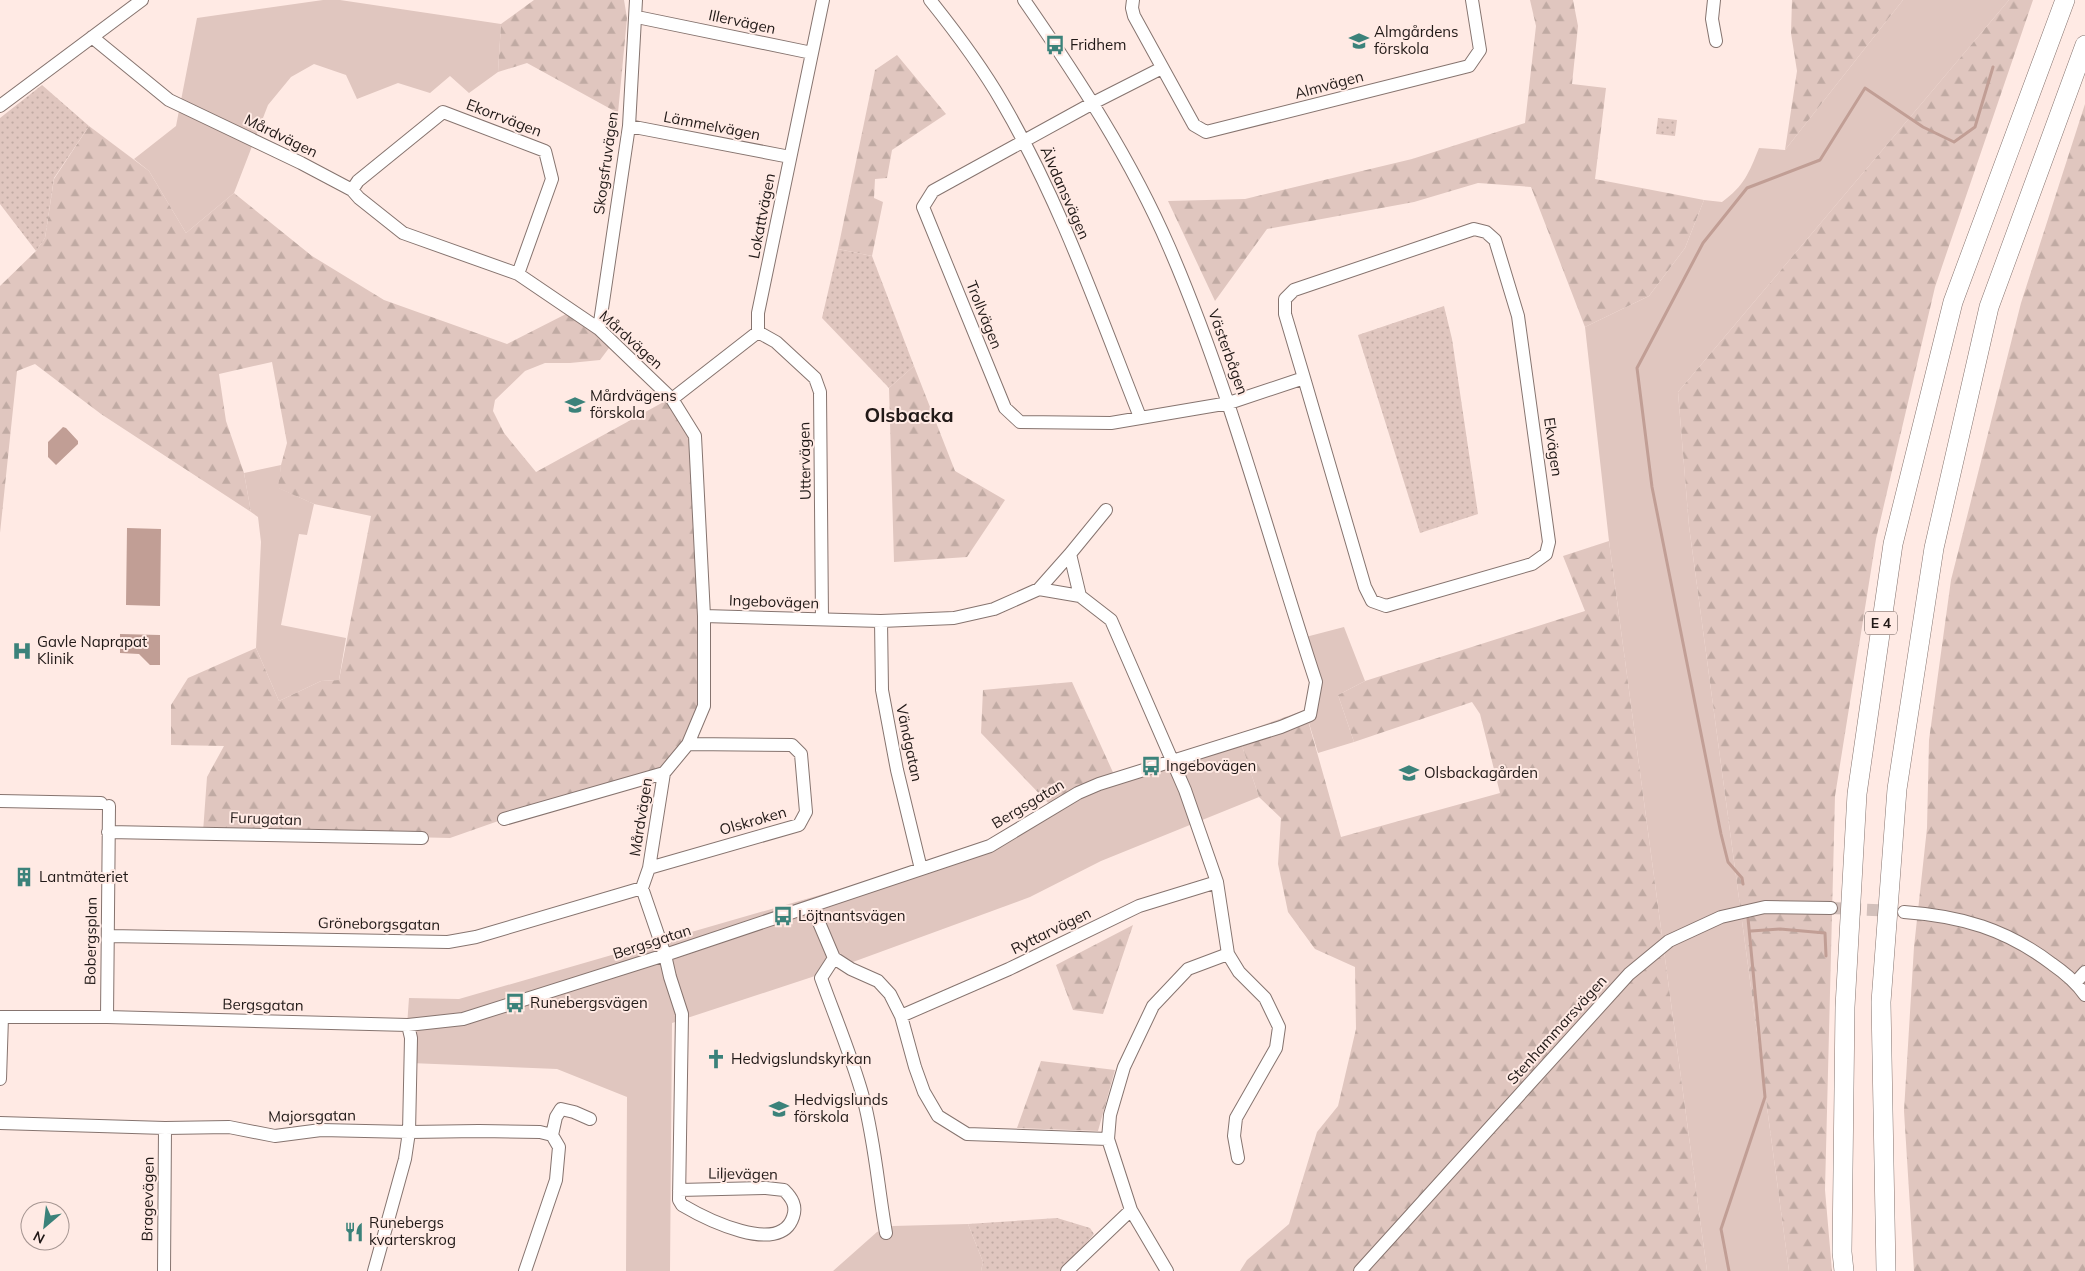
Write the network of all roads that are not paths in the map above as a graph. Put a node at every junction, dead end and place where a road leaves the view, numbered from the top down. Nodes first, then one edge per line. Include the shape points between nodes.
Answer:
1 (142, 0) edge
2 (636, 0) edge
3 (823, 0) edge
4 (930, 0) edge
5 (1024, 0) edge
6 (1133, 0) edge
7 (1472, 0) edge
8 (1714, 0) edge
9 (2065, 0) edge
10 (637, 17) junction
11 (92, 37) junction
12 (1716, 41) dead end
13 (2085, 45) edge
14 (812, 53) junction
15 (1162, 68) junction
16 (1093, 103) junction
17 (0, 106) edge
18 (629, 126) junction
19 (1024, 141) junction
20 (790, 157) junction
21 (352, 190) junction
22 (518, 274) junction
23 (599, 329) junction
24 (758, 332) junction
25 (1304, 378) junction
26 (672, 399) junction
27 (1229, 403) junction
28 (1140, 417) junction
29 (1106, 510) dead end
30 (1070, 554) junction
31 (1039, 590) junction
32 (1080, 596) junction
33 (704, 616) junction
34 (822, 620) junction
35 (881, 621) junction
36 (1281, 727) joint
37 (688, 744) junction
38 (1171, 760) junction
39 (664, 774) junction
40 (0, 801) edge
41 (504, 819) dead end
42 (108, 832) junction
43 (422, 838) dead end
44 (649, 868) junction
45 (922, 869) junction
46 (1217, 882) junction
47 (642, 888) junction
48 (812, 906) junction
49 (1831, 908) tunnel mouth
50 (1904, 912) tunnel mouth
51 (108, 936) junction
52 (1228, 954) junction
53 (665, 955) junction
54 (834, 958) junction
55 (2085, 972) edge
56 (2076, 982) junction
57 (2085, 995) edge
58 (901, 1016) junction
59 (1, 1017) edge
60 (107, 1017) junction
61 (408, 1025) junction
62 (0, 1079) edge
63 (590, 1119) dead end
64 (0, 1123) edge
65 (165, 1128) junction
66 (410, 1132) junction
67 (552, 1135) junction
68 (1108, 1139) junction
69 (1238, 1158) dead end
70 (680, 1190) junction
71 (1131, 1210) junction
72 (886, 1233) dead end
73 (164, 1271) edge
74 (374, 1271) edge
75 (525, 1271) edge
76 (1068, 1271) edge
77 (1167, 1271) edge
78 (1360, 1271) edge
79 (1844, 1271) edge
80 (1886, 1271) edge

1 - 11 street
2 - 10 street, Skogsfruvägen
3 - 14 street, Lokattvägen
4 - 19 street, Älvdansvägen via 1001,100
5 - 16 street, Västerbågen
6 - 15 street, Almvägen via 1134,16
7 - 15 street, Almvägen via 1480,50 1469,66 1206,132 1194,125
8 - 12 street via 1712,19
9 - 79 highway, E 4 via 1953,302 1893,544 1857,794 1844,1007
10 - 14 street, Illervägen
10 - 18 street, Skogsfruvägen
11 - 17 street
11 - 21 street, Mårdvägen via 168,100
13 - 80 highway via 1989,307 1934,548 1897,789 1881,1002
14 - 20 street, Lokattvägen
15 - 16 street
16 - 19 street, Trollvägen
16 - 27 street, Västerbågen via 1128,162 1169,245
18 - 20 street, Lämmelvägen
18 - 23 street, Skogsfruvägen
19 - 28 street, Älvdansvägen via 1061,220
19 - 28 street, Trollvägen via 933,191 923,207 1004,408 1020,422 1111,422
20 - 24 street, Lokattvägen via 758,313
21 - 22 street, Mårdvägen via 403,233
21 - 22 street, Ekorrvägen via 358,181 443,112 545,151 552,179
22 - 23 street, Mårdvägen
23 - 26 street, Mårdvägen
24 - 26 street
24 - 34 street, Uttervägen via 776,342 815,378 820,392
25 - 25 street, Ekvägen via 1365,587 1372,601 1386,606 1532,564 1546,554 1549,542 1518,316 1494,240 1486,232 1474,229 1294,290 1285,299 1284,314
25 - 27 street
26 - 33 street, Mårdvägen via 695,436
27 - 28 street, Trollvägen
27 - 36 street, Västerbågen via 1316,682 1310,715
29 - 30 street
30 - 31 street
30 - 32 street
31 - 32 street
31 - 35 street, Ingebovägen via 994,610 954,618
32 - 38 street via 1111,620
33 - 34 street, Ingebovägen
33 - 37 street, Mårdvägen via 704,706
34 - 35 street, Ingebovägen
35 - 45 street, Vändgatan via 882,690 897,770
36 - 38 street, Bergsgatan
37 - 39 street, Mårdvägen
37 - 44 street, Olskroken via 792,744 801,754 806,812 799,825
38 - 45 street, Bergsgatan via 1078,793 990,846
38 - 46 street via 1185,790
39 - 41 street
39 - 44 street, Mårdvägen
40 - 42 street, Bobergsplan via 105,804
42 - 43 street, Furugatan
42 - 51 street, Bobergsplan
44 - 47 street, Mårdvägen
45 - 48 street, Bergsgatan
46 - 52 street
46 - 58 street, Ryttarvägen via 1139,906
47 - 51 street, Gröneborgsgatan via 476,937 448,942
47 - 53 street
48 - 53 street, Bergsgatan
48 - 54 street
49 - 78 street, Stenhammarsvägen via 1765,907 1721,917 1669,941 1629,974
50 - 56 street via 1965,920 2006,935
51 - 60 street, Bobergsplan
52 - 68 street via 1188,969 1153,1006 1124,1067 1110,1115
52 - 69 street via 1239,972 1265,998 1279,1027 1276,1048 1236,1118 1234,1136
53 - 61 street, Bergsgatan via 463,1019
53 - 70 street, Liljevägen via 682,1014
54 - 58 street via 878,981 890,994
54 - 72 street via 821,978 863,1096 875,1151
55 - 56 street
56 - 57 street
58 - 68 street via 924,1092 938,1116 967,1134
59 - 60 street, Bergsgatan
59 - 62 street
60 - 61 street, Bergsgatan
61 - 66 street via 411,1038
63 - 67 street via 561,1110
64 - 65 street, Majorsgatan
65 - 66 street, Majorsgatan via 229,1127 275,1136 321,1130
65 - 73 street, Bragevägen
66 - 67 street, Majorsgatan via 540,1132
66 - 74 street
67 - 75 street via 559,1147 556,1180
68 - 71 street
70 - 70 street, Liljevägen via 682,1205 735,1230 763,1234 782,1232 791,1224 795,1211 792,1199 784,1190
71 - 76 street
71 - 77 street

